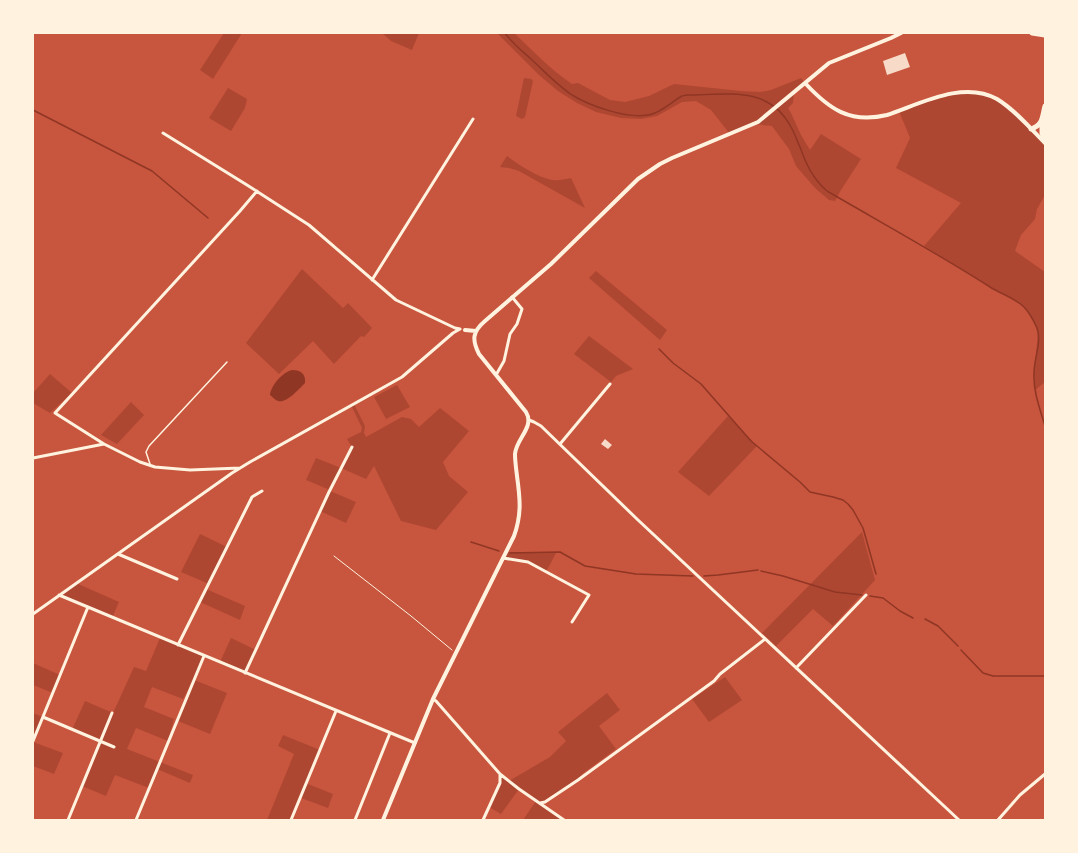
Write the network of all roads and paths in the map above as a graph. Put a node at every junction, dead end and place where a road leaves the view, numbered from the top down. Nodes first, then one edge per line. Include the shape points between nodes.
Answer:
1 (901, 33) edge
2 (1032, 33) edge
3 (1045, 35) edge
4 (805, 83) junction
5 (1045, 106) edge
6 (473, 119) dead end
7 (1042, 120) junction
8 (1031, 129) junction
9 (163, 134) dead end
10 (1045, 142) edge
11 (257, 191) junction
12 (372, 280) junction
13 (512, 297) junction
14 (460, 329) junction
15 (465, 330) joint
16 (476, 331) junction
17 (227, 362) dead end
18 (496, 375) junction
19 (610, 384) dead end
20 (529, 420) junction
21 (104, 444) junction
22 (560, 444) junction
23 (352, 447) dead end
24 (33, 458) edge
25 (151, 466) junction
26 (241, 468) junction
27 (262, 491) dead end
28 (118, 554) junction
29 (334, 556) dead end
30 (503, 558) junction
31 (177, 579) dead end
32 (59, 595) junction
33 (866, 595) dead end
34 (88, 607) junction
35 (33, 614) edge
36 (572, 622) dead end
37 (765, 639) junction
38 (178, 645) junction
39 (455, 653) junction
40 (204, 656) junction
41 (796, 668) junction
42 (245, 673) junction
43 (433, 699) junction
44 (336, 711) junction
45 (112, 713) dead end
46 (43, 717) junction
47 (390, 733) junction
48 (33, 741) edge
49 (100, 742) junction
50 (415, 742) junction
51 (114, 747) dead end
52 (500, 774) junction
53 (1045, 774) edge
54 (540, 803) junction
55 (68, 820) edge
56 (136, 820) edge
57 (291, 820) edge
58 (355, 820) edge
59 (383, 820) edge
60 (483, 820) edge
61 (564, 820) edge
62 (959, 820) edge
63 (998, 820) edge

1 - 4 street via 829,63
2 - 3 main road
4 - 8 street via 833,109 864,118 887,115 951,94 974,93 992,97
4 - 13 street via 754,124 672,158 646,173 551,264
5 - 7 main road
6 - 12 street
7 - 8 main road via 1039,126
7 - 10 main road
8 - 10 street
9 - 11 street
11 - 12 street via 309,225
11 - 21 street via 54,413
12 - 14 street via 398,301
13 - 16 street
13 - 18 street via 522,309 521,316 510,334 504,361
14 - 15 street
14 - 26 street via 402,377
15 - 16 street
16 - 18 street via 474,338 477,350
17 - 25 lane via 149,446 146,452
18 - 20 street via 526,412
19 - 22 street
20 - 22 street via 541,426
20 - 30 street via 515,454 520,515 514,536
21 - 24 street
21 - 25 street
22 - 37 street
23 - 42 street
25 - 26 street via 190,470
26 - 28 street
27 - 38 street via 252,497
28 - 31 street
28 - 32 street
29 - 39 path
30 - 36 street via 528,562 589,595
30 - 39 street
32 - 34 street
32 - 35 street
33 - 41 street
34 - 38 street
34 - 46 street
37 - 41 street
37 - 54 street via 708,686 578,780
38 - 40 street
39 - 43 street
40 - 42 street
40 - 56 street
41 - 62 street
42 - 44 street
43 - 50 street
43 - 52 street
44 - 47 street
44 - 57 street
45 - 49 street
46 - 48 street
46 - 49 street
47 - 50 street
47 - 58 street
49 - 51 street
49 - 55 street
50 - 59 street
52 - 54 street
52 - 60 street via 500,783
53 - 63 street via 1020,795
54 - 61 street

